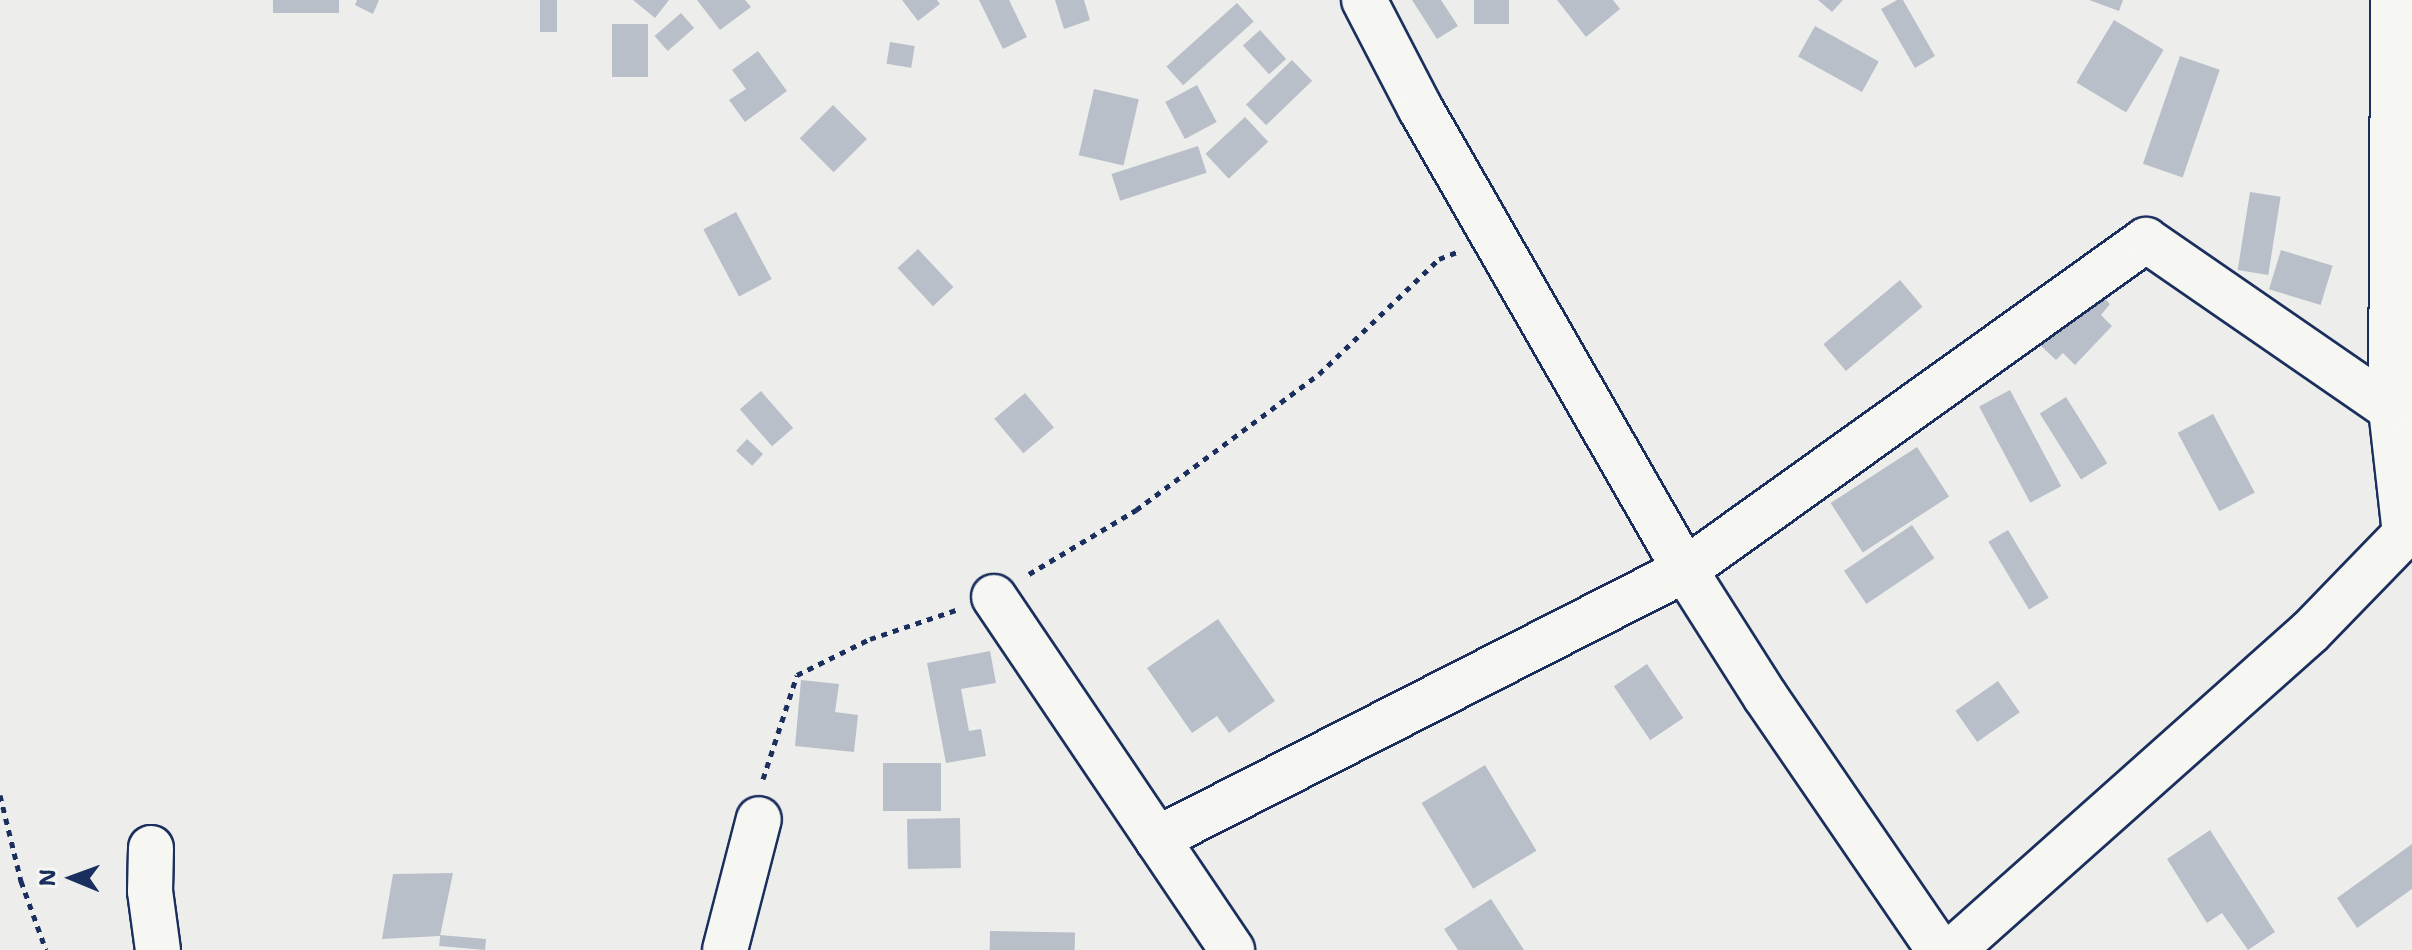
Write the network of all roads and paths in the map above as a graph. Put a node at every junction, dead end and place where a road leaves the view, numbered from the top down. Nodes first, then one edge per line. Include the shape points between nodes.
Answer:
1 (1364, 0) edge
2 (2393, 0) edge
3 (1495, 237) junction
4 (2391, 409) junction
5 (1685, 570) junction
6 (994, 597) junction
7 (0, 795) edge
8 (759, 819) joint
9 (1157, 839) junction
10 (151, 848) dead end
11 (46, 950) edge
12 (158, 950) edge
13 (725, 950) edge
14 (1232, 950) edge
15 (1939, 950) edge
16 (1953, 950) edge

1 - 3 street
2 - 4 street
3 - 5 street
3 - 6 path via 1439,259 1319,374 1136,510
4 - 5 street via 2146,240
4 - 16 street via 2405,534 2310,632
5 - 9 street
5 - 15 street
6 - 8 path via 870,639 797,675 763,773
6 - 9 street
7 - 11 path via 21,881
8 - 13 street
9 - 14 street
10 - 12 street

